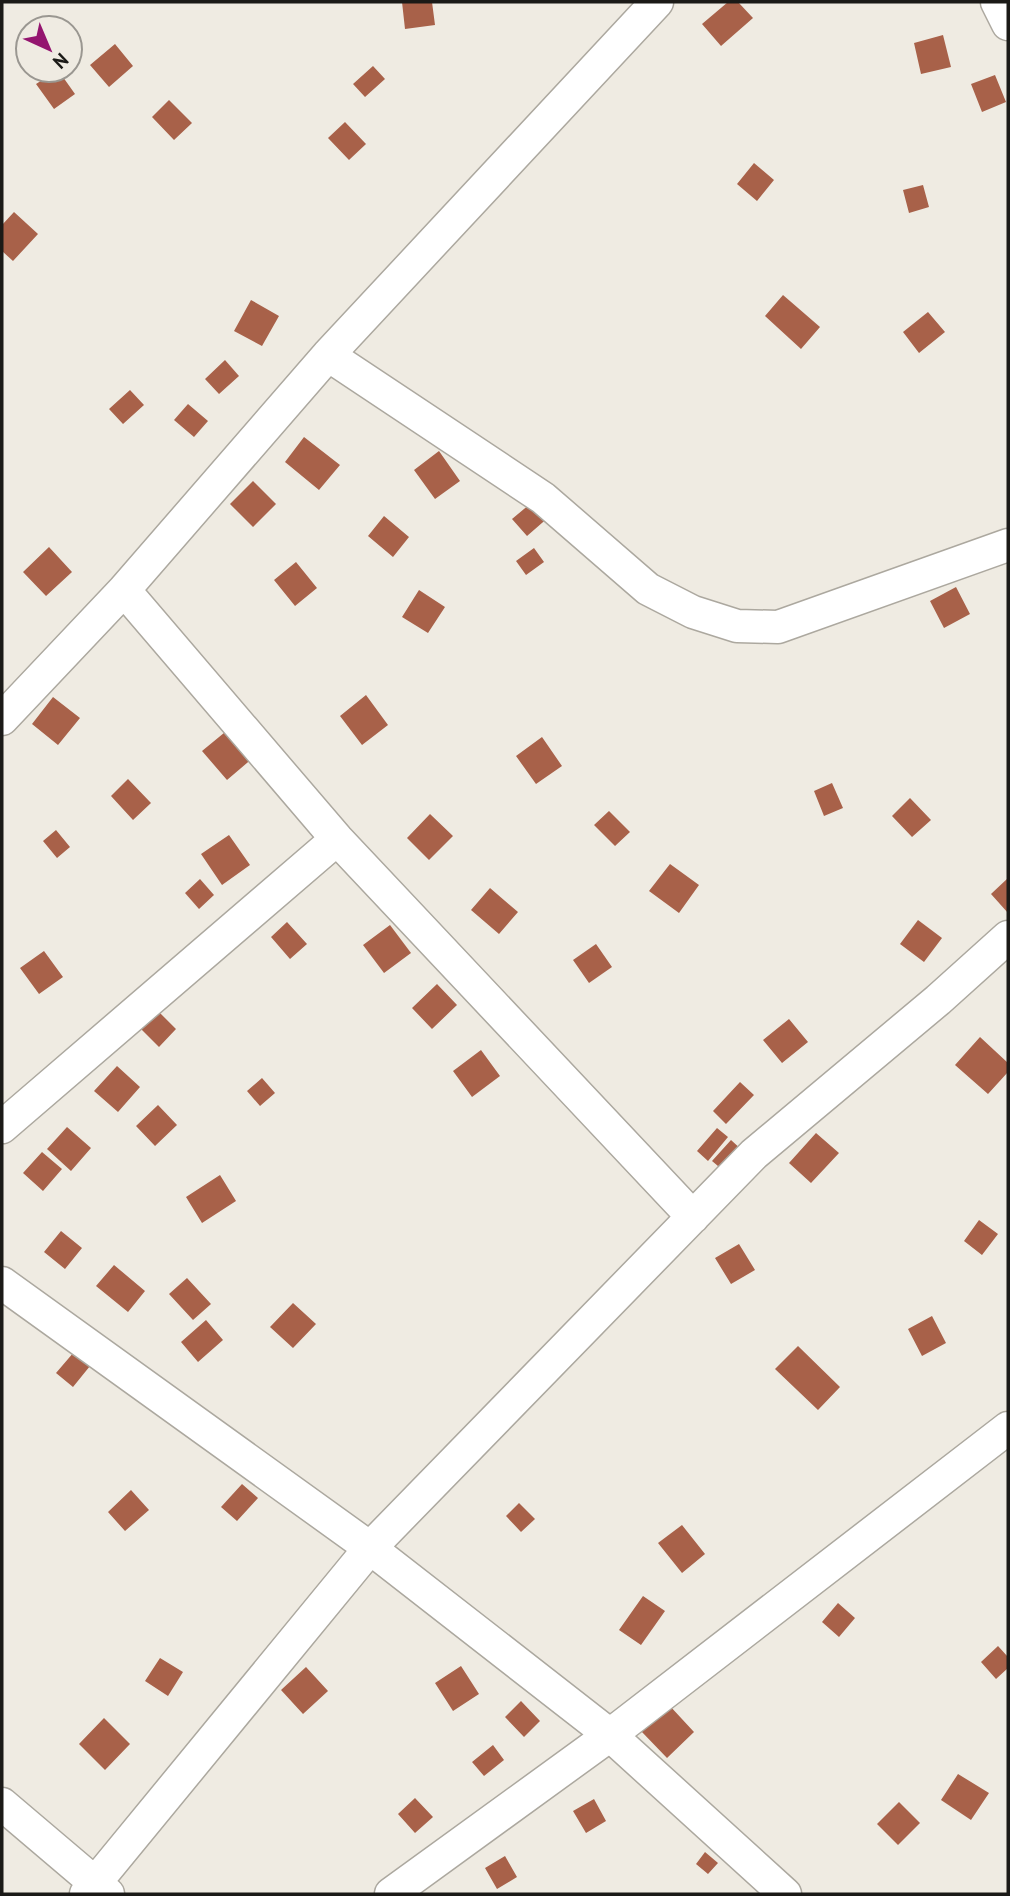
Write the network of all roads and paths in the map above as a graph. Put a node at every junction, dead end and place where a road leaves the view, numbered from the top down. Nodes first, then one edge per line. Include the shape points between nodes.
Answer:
1 (657, 2) edge
2 (997, 2) edge
3 (1008, 24) edge
4 (328, 355) junction
5 (1008, 545) edge
6 (124, 590) junction
7 (2, 719) edge
8 (337, 839) junction
9 (1008, 937) edge
10 (2, 1127) edge
11 (693, 1217) junction
12 (2, 1283) edge
13 (1008, 1428) edge
14 (370, 1548) junction
15 (610, 1735) junction
16 (2, 1804) edge
17 (96, 1890) edge
18 (391, 1894) edge
19 (785, 1894) edge

1 - 4 street
2 - 3 street
4 - 5 street via 543,498 648,589 693,612 737,626 778,627
4 - 6 street
6 - 7 street
6 - 8 street
8 - 10 street
8 - 11 street
9 - 11 street via 754,1154
11 - 14 street
12 - 14 street
13 - 15 street
14 - 15 street
14 - 17 street
15 - 18 street
15 - 19 street
16 - 17 street

